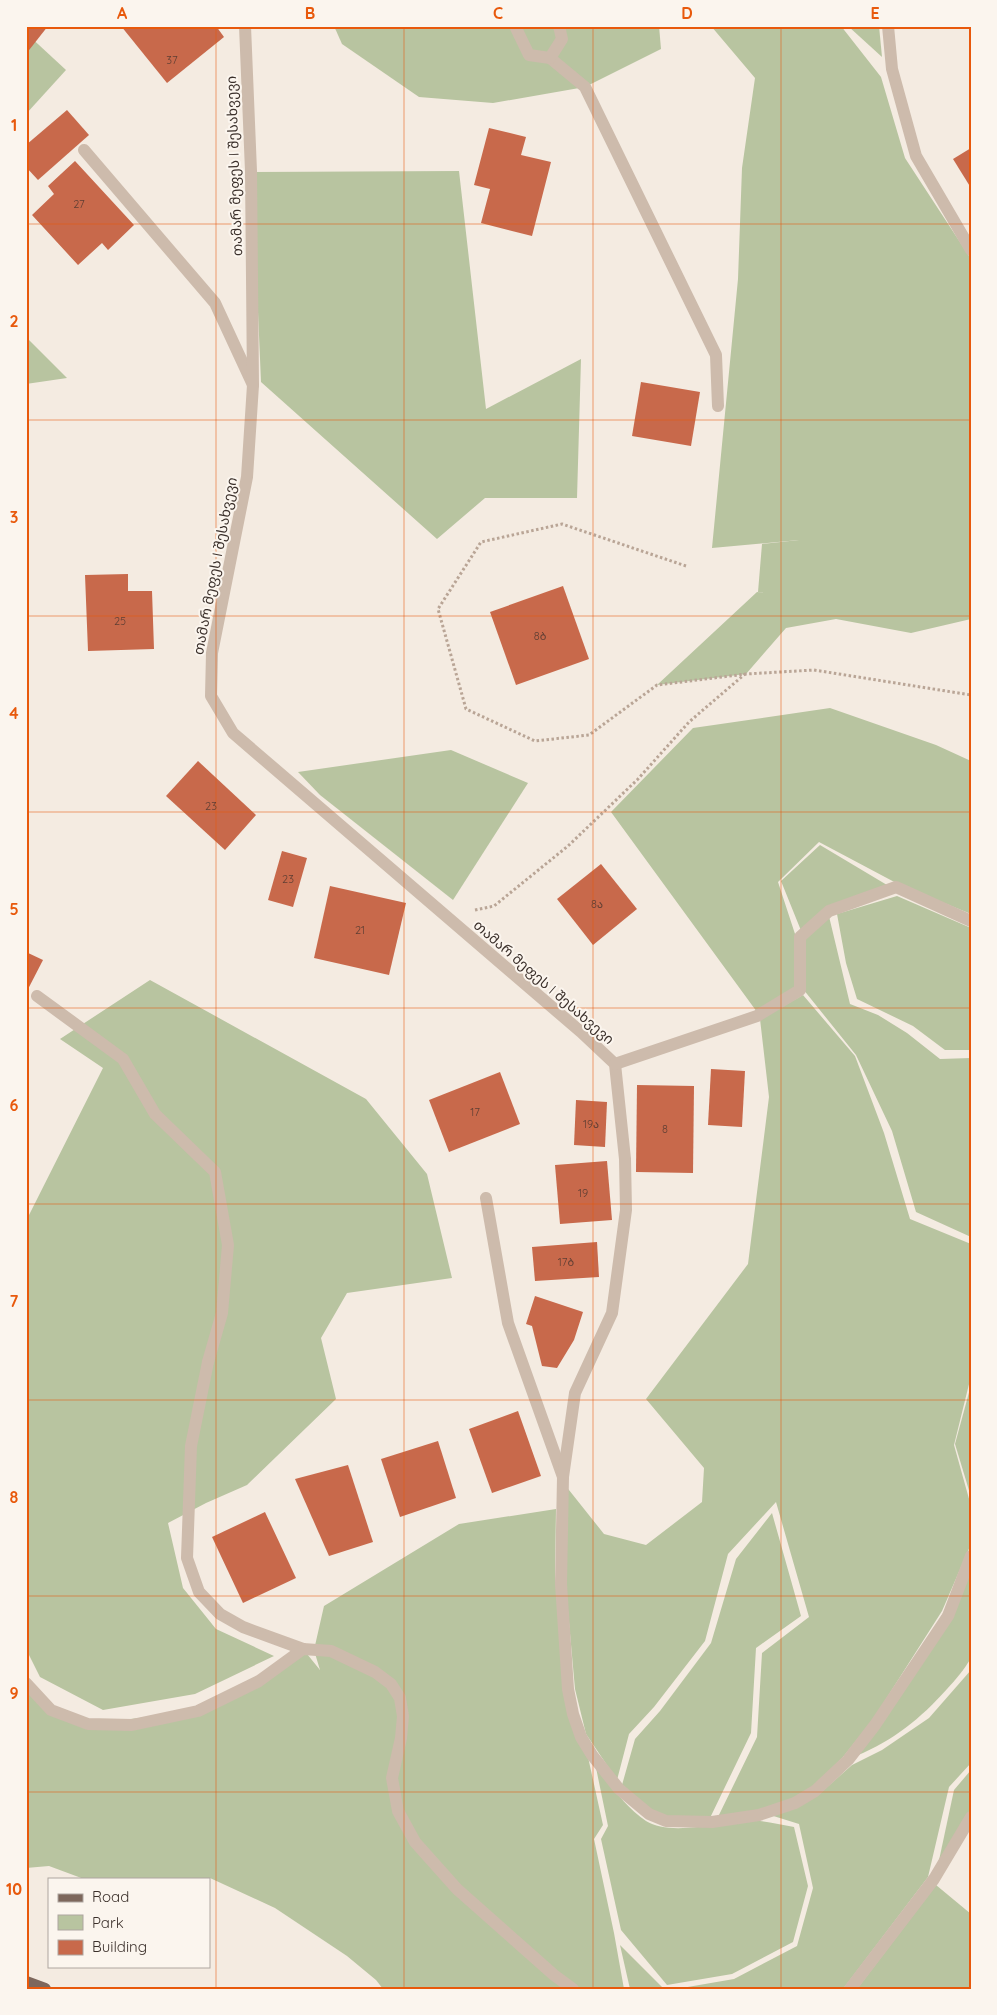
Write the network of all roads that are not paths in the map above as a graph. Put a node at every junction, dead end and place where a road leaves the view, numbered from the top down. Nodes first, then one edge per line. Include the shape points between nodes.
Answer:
1 (245, 26) edge
2 (515, 26) edge
3 (559, 26) edge
4 (888, 26) edge
5 (550, 58) junction
6 (84, 150) dead end
7 (971, 250) edge
8 (253, 384) junction
9 (718, 406) dead end
10 (971, 921) edge
11 (37, 996) dead end
12 (615, 1064) junction
13 (486, 1198) dead end
14 (563, 1478) junction
15 (971, 1556) edge
16 (303, 1649) junction
17 (26, 1683) edge
18 (971, 1817) edge
19 (26, 1982) edge
20 (45, 1989) edge
21 (573, 1989) edge
22 (850, 1989) edge

1 - 8 street, თამარ მეფეს I შესახვევი via 251,171
2 - 5 street via 529,55
3 - 5 street via 562,39
4 - 7 street via 892,69 916,156
5 - 9 street via 585,86 716,355
6 - 8 street via 215,303
8 - 12 street, თამარ მეფეს I შესახვევი via 247,477 212,653 210,696 232,733
10 - 12 street via 896,887 829,911 800,937 800,990 757,1016
11 - 16 street via 123,1059 155,1114 215,1172 228,1245 222,1313 208,1362 192,1446 187,1558 199,1592 220,1614 244,1627
12 - 14 street, თამარ მეფეს I შესახვევი via 626,1159 626,1210 612,1313 575,1393
13 - 14 street via 508,1322
14 - 15 street, თამარ მეფეს I შესახვევი via 561,1584 568,1689 573,1714 592,1755 619,1789 649,1814 666,1821 712,1822 759,1815 795,1803 815,1791 853,1753 875,1725 948,1616
16 - 17 street via 259,1681 198,1711 132,1725 88,1724 51,1710
16 - 21 street via 331,1651 375,1672 391,1684 400,1698 402,1716 402,1738 392,1778 398,1811 415,1842 458,1889
18 - 22 street via 934,1879
19 - 20 main road

